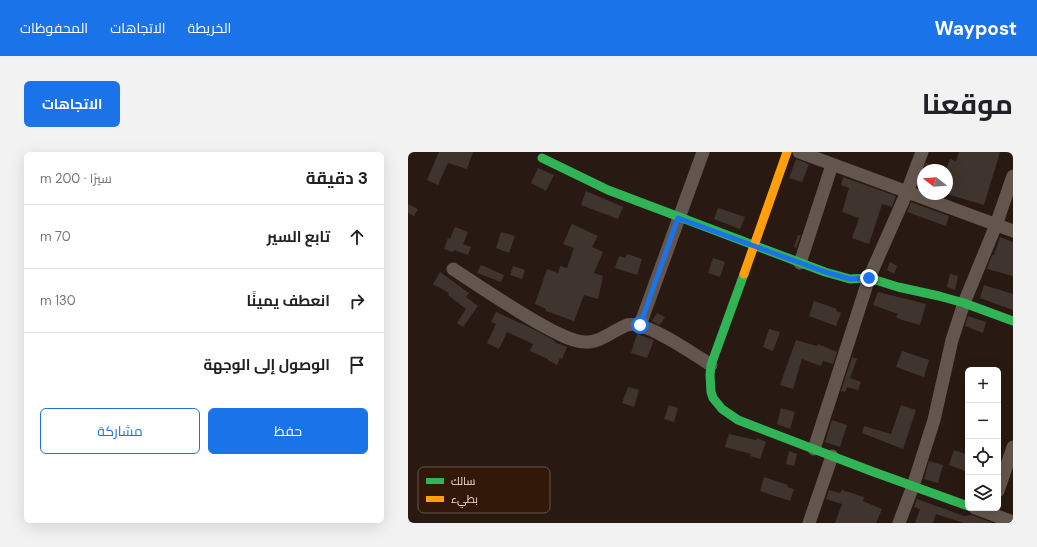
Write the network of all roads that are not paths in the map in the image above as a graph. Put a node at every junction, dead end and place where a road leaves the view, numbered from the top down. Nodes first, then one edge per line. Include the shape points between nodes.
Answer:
1 (703, 152) edge
2 (787, 152) edge
3 (799, 152) edge
4 (922, 152) edge
5 (542, 158) dead end
6 (832, 165) junction
7 (1013, 176) edge
8 (908, 192) junction
9 (678, 218) junction
10 (996, 225) junction
11 (1013, 232) edge
12 (754, 246) junction
13 (800, 263) junction
14 (453, 269) dead end
15 (869, 278) junction
16 (964, 303) junction
17 (1013, 321) edge
18 (640, 325) junction
19 (711, 365) junction
20 (1013, 447) edge
21 (814, 449) junction
22 (832, 456) junction
23 (1001, 482) edge
24 (913, 486) junction
25 (965, 505) edge
26 (990, 515) edge
27 (1013, 522) edge
28 (809, 523) edge
29 (899, 523) edge

1 - 9 street
2 - 12 street
3 - 6 street
4 - 8 street
5 - 9 street via 597,186
6 - 8 street
6 - 13 street
7 - 10 street
8 - 10 street
8 - 15 street
9 - 12 street
9 - 18 street
10 - 11 street
10 - 16 street
12 - 13 street
12 - 19 street
13 - 15 street via 850,279
14 - 18 street via 533,321 565,337 586,342 598,340 628,324
15 - 16 street
15 - 21 street
16 - 17 street
16 - 24 street via 952,340 934,420
18 - 19 street via 659,333
19 - 21 street via 709,391 724,412 738,420
20 - 23 street
21 - 22 street
22 - 24 street
22 - 28 street
24 - 25 street
24 - 29 street
26 - 27 street

